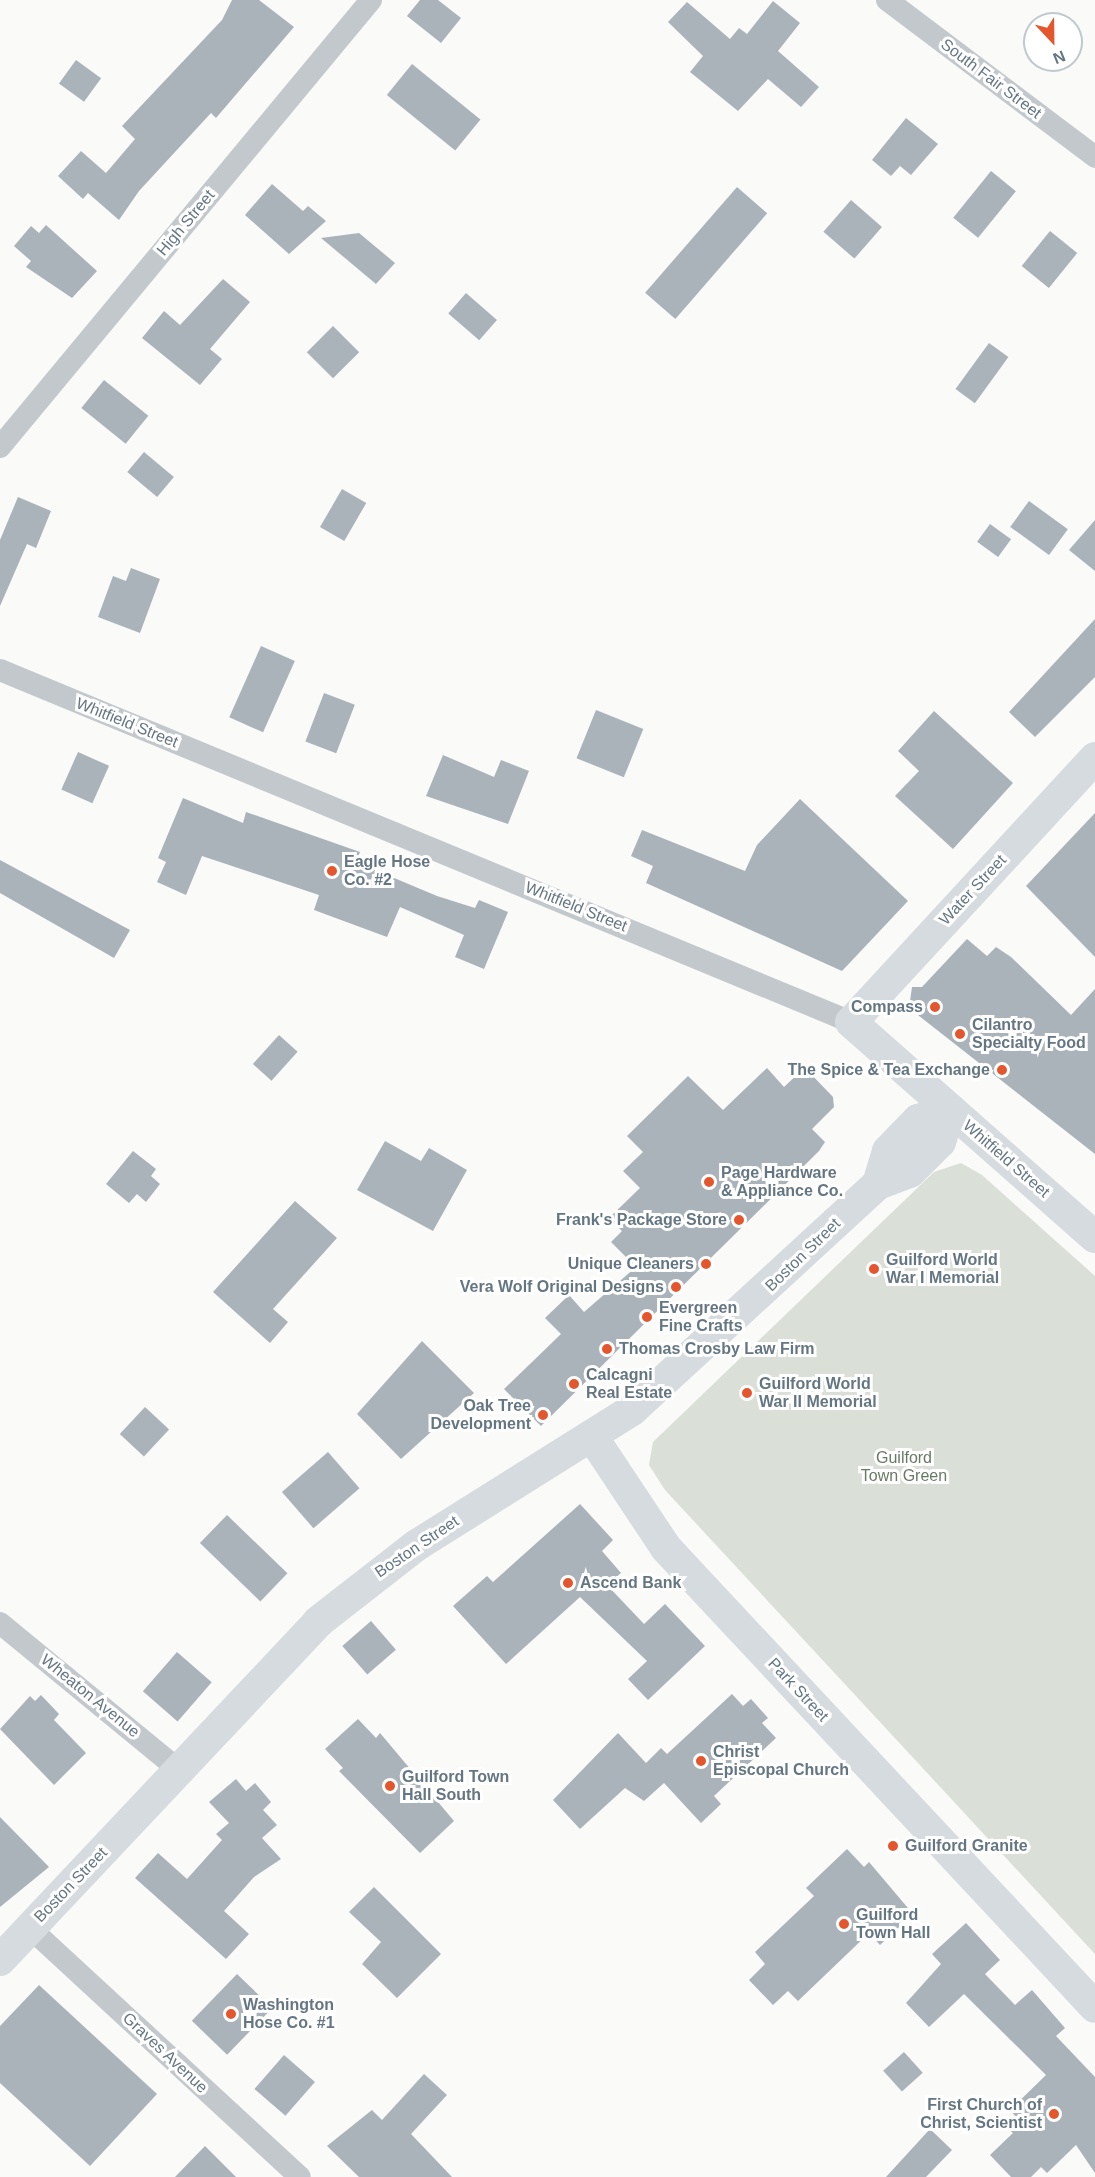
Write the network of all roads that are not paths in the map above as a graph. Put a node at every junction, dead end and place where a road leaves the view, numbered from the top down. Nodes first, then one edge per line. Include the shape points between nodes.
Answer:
1 (371, 0) edge
2 (887, 0) edge
3 (1095, 157) edge
4 (0, 447) edge
5 (0, 670) edge
6 (1095, 758) edge
7 (851, 1022) junction
8 (950, 1110) junction
9 (1095, 1238) edge
10 (593, 1438) junction
11 (0, 1623) edge
12 (178, 1769) junction
13 (30, 1928) junction
14 (0, 1960) edge
15 (1095, 2007) edge
16 (300, 2177) edge

1 - 4 street, High Street
2 - 3 street, South Fair Street
5 - 7 street, Whitfield Street
6 - 7 main road, Water Street
7 - 8 main road, Whitfield Street
8 - 9 main road, Whitfield Street
8 - 10 main road, Boston Street via 918,1120 888,1150 878,1184 703,1348
10 - 12 main road, Boston Street via 361,1585
10 - 15 main road, Park Street via 666,1548
11 - 12 street, Wheaton Avenue
12 - 13 main road, Boston Street
13 - 14 main road, Boston Street
13 - 16 street, Graves Avenue

